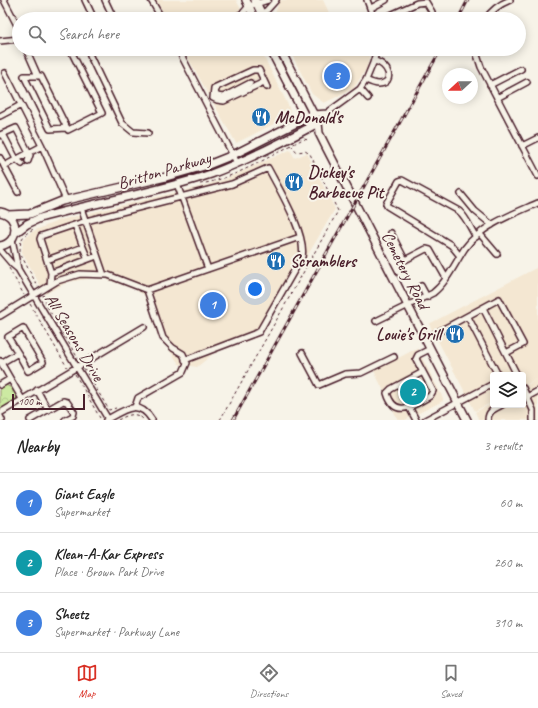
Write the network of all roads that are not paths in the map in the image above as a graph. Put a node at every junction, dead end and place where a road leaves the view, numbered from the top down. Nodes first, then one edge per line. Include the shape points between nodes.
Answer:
1 (4, 0) edge
2 (85, 0) edge
3 (105, 0) edge
4 (151, 0) edge
5 (268, 0) edge
6 (276, 0) edge
7 (367, 0) edge
8 (386, 0) edge
9 (510, 0) edge
10 (505, 1) edge
11 (256, 2) edge
12 (248, 3) edge
13 (371, 8) junction
14 (91, 12) edge
15 (111, 12) edge
16 (158, 12) edge
17 (244, 12) edge
18 (261, 12) edge
19 (267, 12) edge
20 (372, 12) edge
21 (397, 12) edge
22 (432, 12) edge
23 (490, 12) edge
24 (12, 15) edge
25 (12, 40) edge
26 (0, 41) edge
27 (29, 56) edge
28 (74, 56) edge
29 (90, 56) edge
30 (182, 56) edge
31 (274, 56) edge
32 (284, 56) edge
33 (375, 56) edge
34 (477, 56) edge
35 (374, 60) junction
36 (521, 69) dead end
37 (5, 73) dead end
38 (38, 76) junction
39 (366, 80) junction
40 (527, 82) dead end
41 (224, 83) junction
42 (250, 84) tunnel mouth
43 (490, 85) junction
44 (360, 89) junction
45 (214, 98) junction
46 (368, 98) dead end
47 (497, 98) junction
48 (206, 102) junction
49 (21, 105) junction
50 (327, 113) junction
51 (314, 114) junction
52 (0, 116) edge
53 (306, 118) junction
54 (318, 123) junction
55 (311, 127) junction
56 (67, 128) junction
57 (148, 133) dead end
58 (319, 133) junction
59 (2, 134) edge
60 (538, 138) edge
61 (42, 146) junction
62 (522, 146) junction
63 (29, 152) junction
64 (233, 155) junction
65 (0, 158) edge
66 (16, 159) junction
67 (28, 161) dead end
68 (237, 163) junction
69 (22, 164) dead end
70 (4, 166) junction
71 (538, 176) edge
72 (177, 184) junction
73 (18, 192) dead end
74 (461, 194) dead end
75 (182, 198) junction
76 (66, 200) junction
77 (538, 203) edge
78 (81, 208) junction
79 (0, 212) edge
80 (8, 215) junction
81 (86, 222) junction
82 (75, 225) junction
83 (492, 225) junction
84 (391, 233) dead end
85 (478, 235) junction
86 (14, 236) junction
87 (300, 237) junction
88 (0, 246) edge
89 (83, 247) junction
90 (0, 250) edge
91 (497, 254) dead end
92 (97, 256) junction
93 (460, 256) junction
94 (88, 259) junction
95 (47, 260) junction
96 (70, 266) junction
97 (208, 269) junction
98 (18, 270) junction
99 (51, 273) junction
100 (104, 274) junction
101 (73, 276) junction
102 (446, 278) junction
103 (50, 285) junction
104 (421, 286) dead end
105 (147, 290) junction
106 (34, 296) junction
107 (427, 297) junction
108 (408, 306) junction
109 (483, 308) junction
110 (0, 316) edge
111 (468, 317) junction
112 (376, 321) dead end
113 (144, 328) dead end
114 (425, 339) junction
115 (430, 349) junction
116 (18, 353) junction
117 (302, 353) dead end
118 (506, 353) junction
119 (394, 357) dead end
120 (186, 360) junction
121 (0, 362) edge
122 (79, 365) junction
123 (422, 372) junction
124 (496, 372) edge
125 (513, 372) edge
126 (10, 379) junction
127 (0, 385) edge
128 (490, 386) edge
129 (37, 390) junction
130 (538, 391) edge
131 (526, 395) edge
132 (22, 399) junction
133 (458, 403) junction
134 (135, 407) junction
135 (409, 407) junction
136 (495, 408) edge
137 (48, 410) junction
138 (0, 413) edge
139 (0, 416) edge
140 (432, 418) edge
141 (104, 419) edge
142 (2, 420) edge
143 (30, 420) edge
144 (65, 420) edge
145 (152, 420) edge
146 (416, 420) edge
147 (425, 420) edge
148 (467, 420) edge
149 (488, 420) edge
150 (533, 420) edge

1 - 24 street
2 - 14 street
3 - 15 street
4 - 16 street
5 - 11 street
6 - 19 street
7 - 13 street
8 - 13 street
9 - 10 street
10 - 23 street
11 - 12 street
11 - 18 main road
12 - 17 street
13 - 20 street
21 - 22 street via 417,3 426,2
25 - 26 street
27 - 38 street
28 - 56 street via 102,113 68,130
29 - 57 street via 122,123 133,132
30 - 48 street
31 - 53 main road, Cemetery Road
32 - 51 main road, Cemetery Road
33 - 35 street
34 - 43 street
35 - 39 street
35 - 39 street via 386,67 388,78 381,84
36 - 43 street
37 - 49 street
38 - 56 street via 41,76
38 - 56 street via 24,76 50,129
39 - 44 street
40 - 47 street
41 - 42 street via 216,90 217,96
41 - 45 street via 214,88
41 - 45 street via 257,70 263,83 224,101
43 - 47 street
44 - 46 street
44 - 50 street
45 - 48 street
47 - 62 street
48 - 64 street
49 - 52 street
49 - 61 street
50 - 51 street
50 - 54 street
51 - 53 main road, Britton Parkway
51 - 54 main road, Cemetery Road
53 - 55 main road, Cemetery Road
53 - 64 main road, Britton Parkway
54 - 55 main road, Britton Parkway
54 - 58 main road, Cemetery Road
55 - 58 main road, Cemetery Road
55 - 68 main road, Britton Parkway
58 - 108 main road, Cemetery Road
59 - 63 street via 16,128
59 - 66 street
60 - 62 street
61 - 63 street
61 - 76 street
62 - 71 street
63 - 66 street
63 - 67 street
64 - 68 street
64 - 76 main road, Britton Parkway via 188,172
65 - 70 street
66 - 69 street
66 - 70 street
68 - 72 main road, Britton Parkway
70 - 73 street
72 - 75 street
72 - 78 main road, Britton Parkway
74 - 83 street via 475,211
75 - 81 street
75 - 87 street via 232,184 268,168
75 - 97 street
76 - 80 main road, Britton Parkway via 30,214
77 - 83 street
78 - 81 street
78 - 86 main road, Britton Parkway via 40,218 27,224
79 - 80 main road
80 - 86 main road via 14,223
81 - 82 street
81 - 92 street
82 - 89 street
82 - 95 street via 41,236
83 - 85 street
84 - 102 street via 405,260 426,249 430,250
85 - 91 street
85 - 93 street
85 - 93 street via 459,211 402,180 399,181 387,206 451,245
86 - 88 main road, Britton Parkway via 8,243
86 - 98 street, All Seasons Drive
87 - 97 street
87 - 120 street via 303,245 302,257 259,332
89 - 94 street
89 - 95 street
90 - 98 street, All Seasons Drive
92 - 94 street
92 - 100 street
93 - 102 street
94 - 96 street
95 - 99 street
96 - 99 street
96 - 101 street
97 - 105 street
98 - 106 street, All Seasons Drive
99 - 103 street
100 - 101 street
100 - 105 street
101 - 103 street
102 - 107 street via 438,290
103 - 106 street
104 - 107 street
105 - 120 street via 163,338 183,354
106 - 110 street
106 - 122 street, All Seasons Drive
107 - 108 street
108 - 112 street
108 - 114 main road, Cemetery Road
109 - 111 street
109 - 118 street
109 - 118 street via 499,299 522,344
111 - 114 street
111 - 124 street
113 - 122 street
114 - 115 main road, Cemetery Road
115 - 123 street via 418,355 416,359
115 - 133 main road, Cemetery Road
116 - 116 street via 28,371 43,362 23,328 8,337
116 - 121 street
117 - 119 street via 319,385 345,374 361,373
118 - 125 street
120 - 134 street via 183,372 138,398
121 - 126 street
122 - 129 street
122 - 141 street, All Seasons Drive
123 - 135 street via 432,394
123 - 135 street via 388,393 392,403 401,408
126 - 127 street
126 - 132 street
128 - 133 street
129 - 132 street
129 - 137 street
130 - 131 street
131 - 150 street via 533,410
132 - 138 street
133 - 140 street
133 - 148 main road, Cemetery Road
134 - 141 street
134 - 145 street via 143,409
135 - 146 street
136 - 149 street via 490,410
137 - 143 street
137 - 144 street via 63,401 68,402 74,412 73,416
139 - 142 street
140 - 147 street

